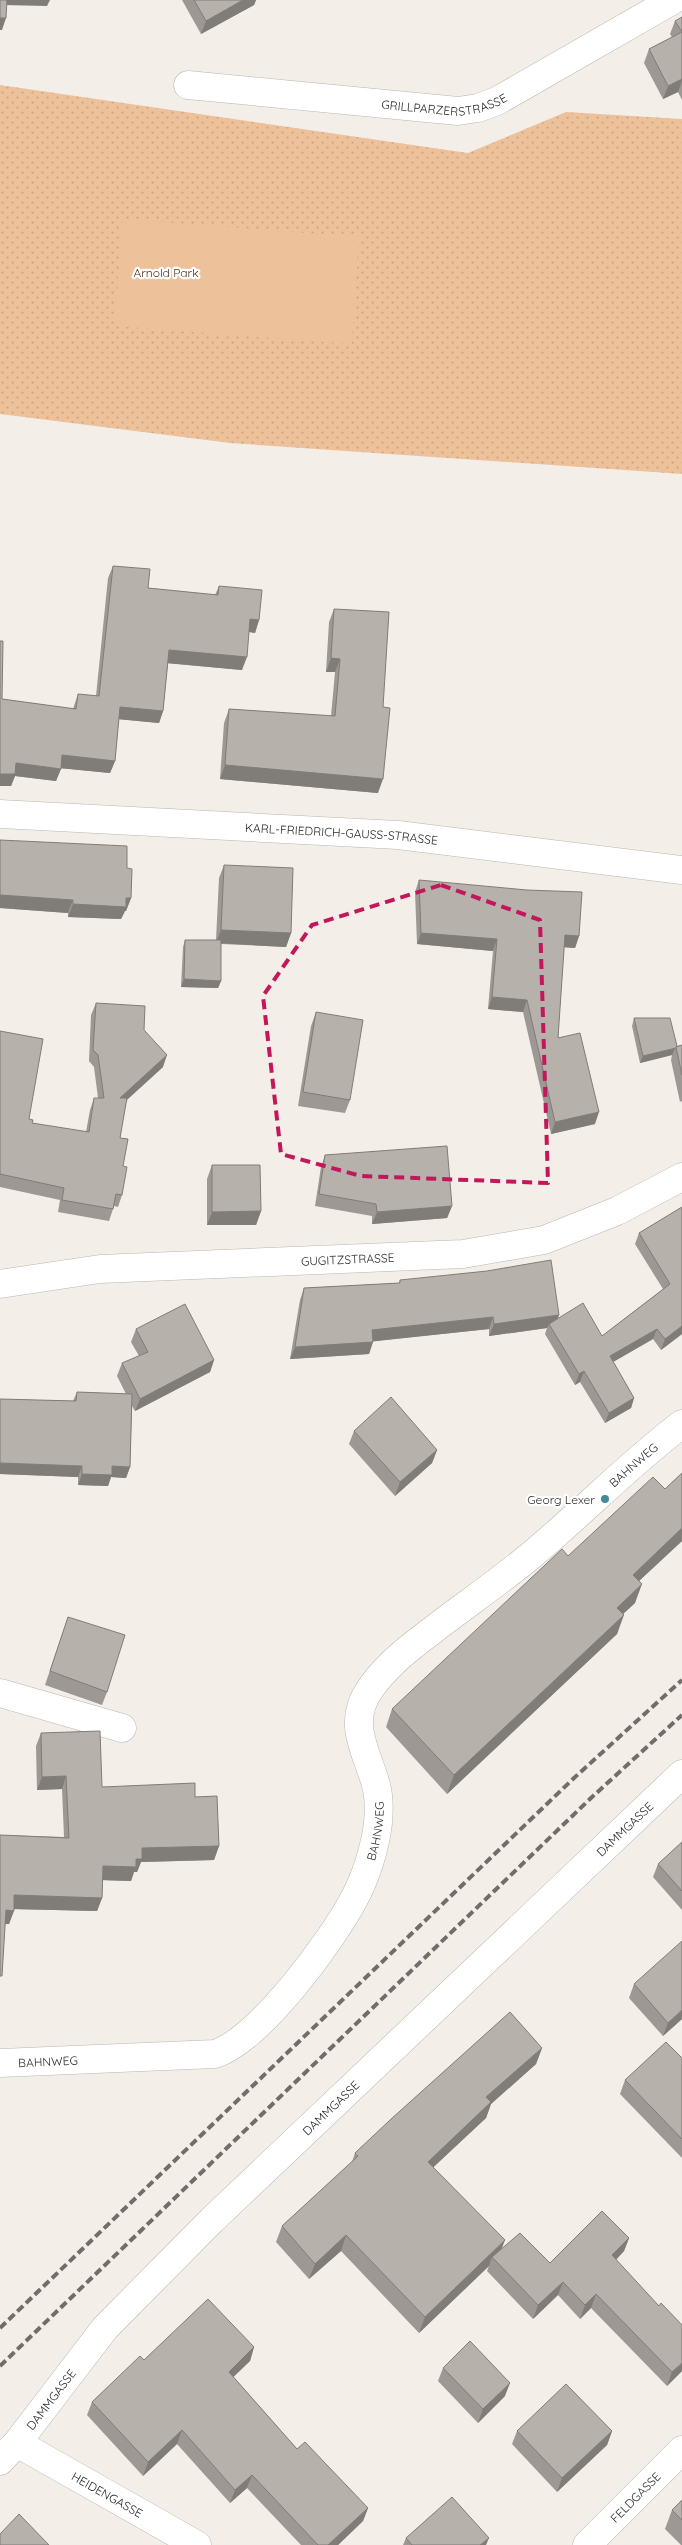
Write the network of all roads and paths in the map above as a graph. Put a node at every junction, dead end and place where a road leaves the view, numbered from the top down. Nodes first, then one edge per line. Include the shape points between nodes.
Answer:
1 (673, 0) edge
2 (188, 85) dead end
3 (0, 814) edge
4 (682, 870) edge
5 (682, 1176) edge
6 (0, 1284) edge
7 (682, 1424) edge
8 (0, 1693) edge
9 (122, 1728) dead end
10 (682, 1774) edge
11 (0, 2063) edge
12 (682, 2450) edge
13 (8, 2452) edge
14 (197, 2545) edge
15 (586, 2545) edge

1 - 2 street, GRILLPARZERSTRASSE via 497,101 478,108 458,111
3 - 4 street, KARL-FRIEDRICH-GAUSS-STRASSE via 398,835
5 - 6 street, GUGITZSTRASSE via 617,1211 544,1240 463,1254 100,1269
7 - 11 street, BAHNWEG via 529,1557 391,1662 368,1691 359,1718 362,1749 376,1786 378,1822 372,1852 354,1899 310,1965 284,1997 238,2042 229,2050 214,2054
8 - 9 street
10 - 13 street, DAMMGASSE via 205,2227 105,2328
12 - 15 street, FELDGASSE
13 - 14 street, HEIDENGASSE

